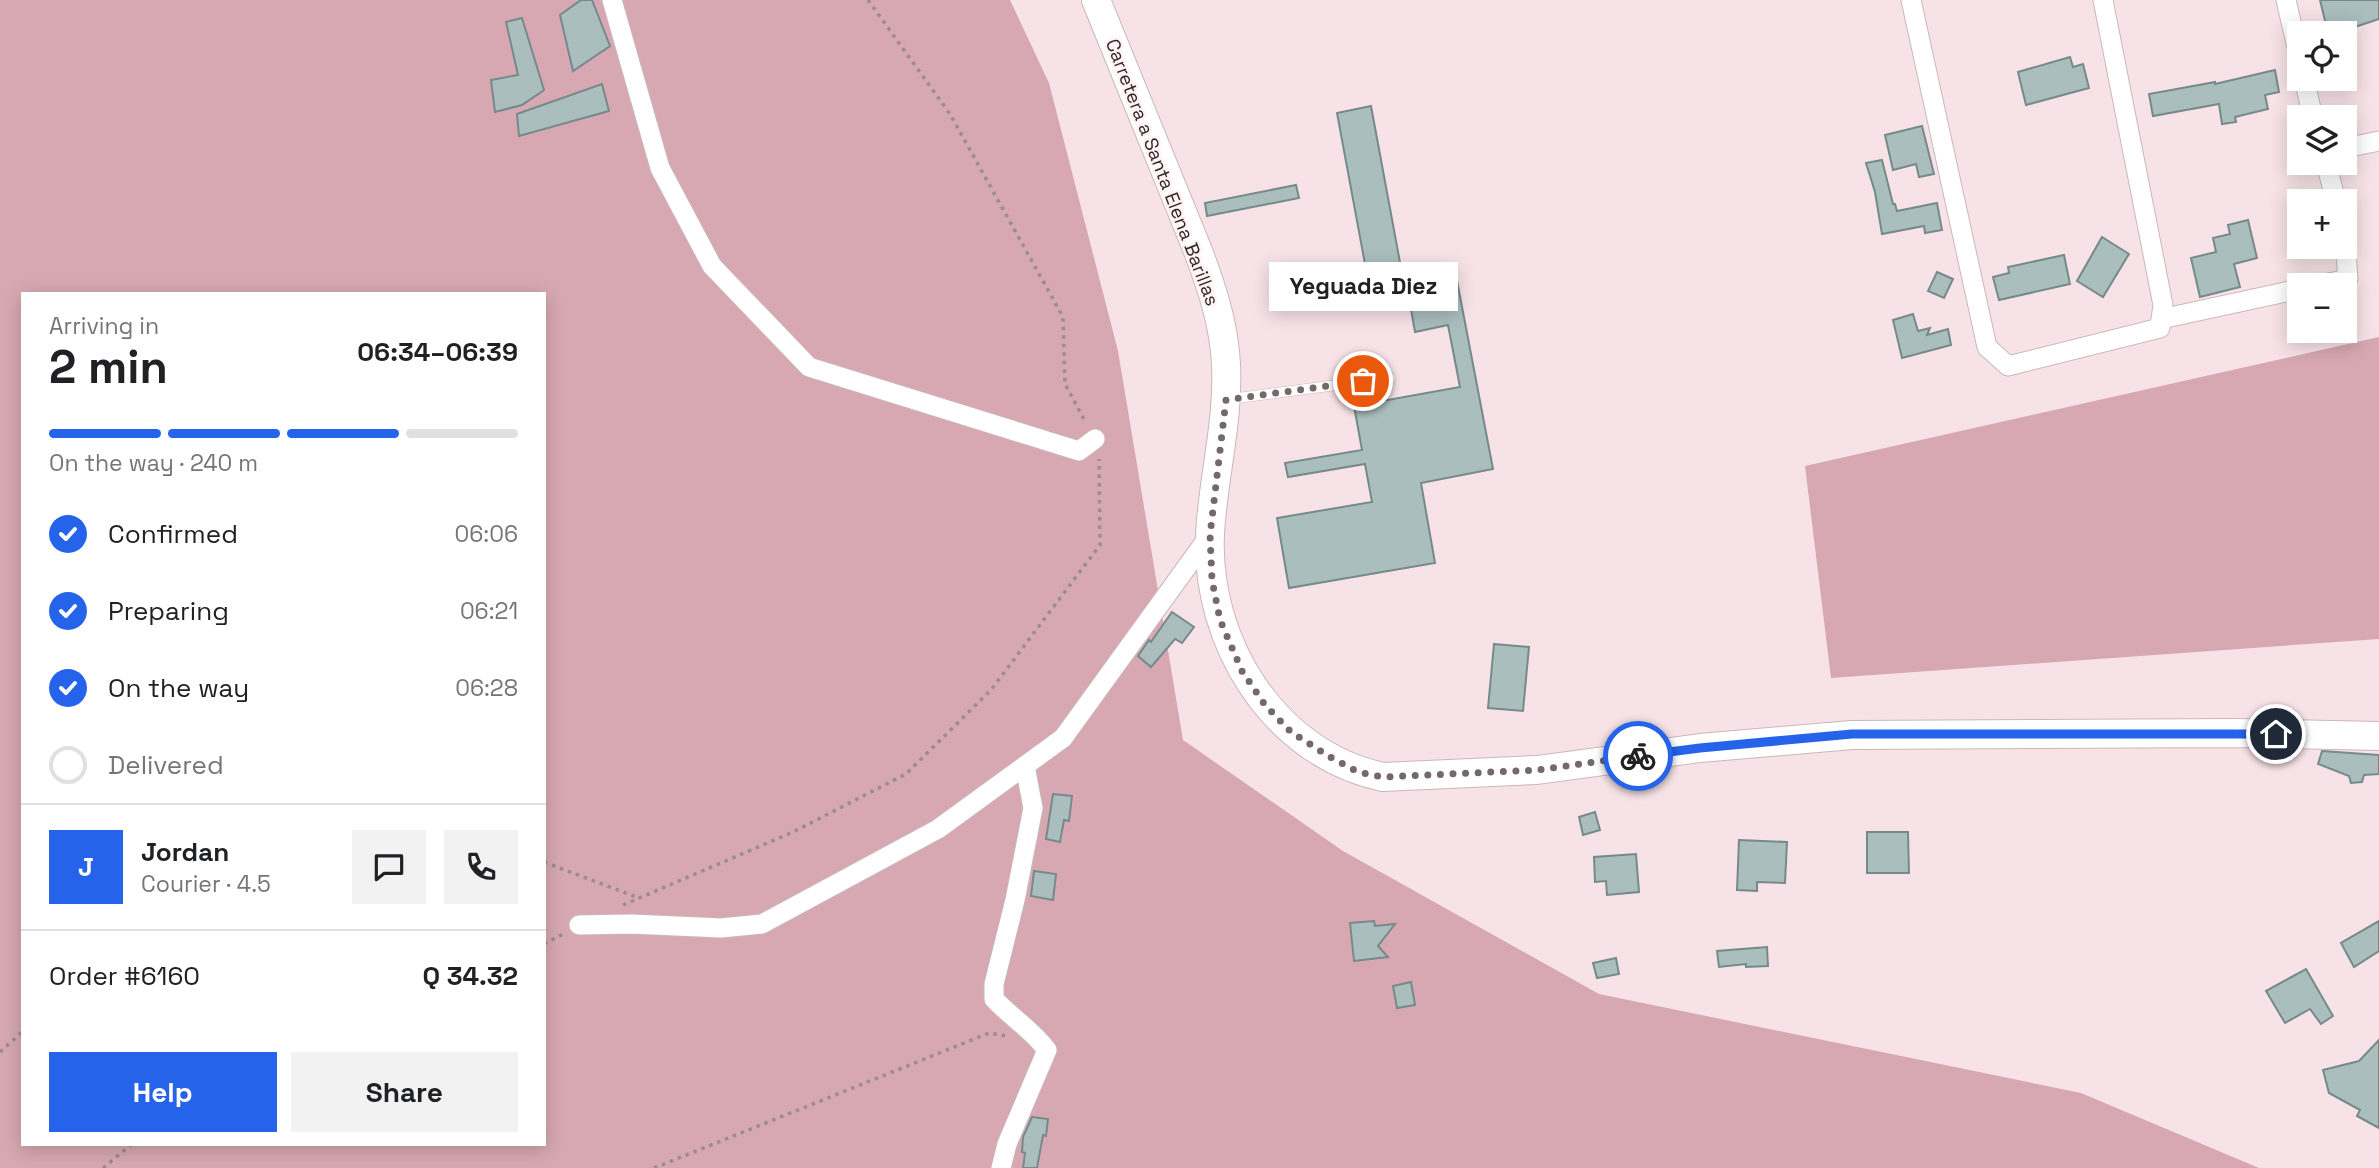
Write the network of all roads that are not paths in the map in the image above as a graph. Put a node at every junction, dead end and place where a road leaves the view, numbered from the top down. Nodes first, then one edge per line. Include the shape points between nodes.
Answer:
1 (612, 0) edge
2 (1096, 0) edge
3 (1911, 0) edge
4 (2103, 0) edge
5 (2286, 0) edge
6 (2291, 21) edge
7 (2379, 141) edge
8 (2357, 146) edge
9 (2287, 292) edge
10 (2161, 319) junction
11 (1390, 378) dead end
12 (1226, 400) junction
13 (1095, 439) road end
14 (1210, 535) junction
15 (2379, 736) edge
16 (1025, 766) junction
17 (579, 925) road end
18 (1001, 1168) edge

1 - 13 street via 666,181 712,266 809,368 1079,451
2 - 12 main road, Carretera a Santa Elena Barillas via 1212,288 1223,330
3 - 10 street via 1987,347 2008,366 2160,328
4 - 10 street via 2163,306
5 - 6 street
7 - 8 street
9 - 10 street
11 - 12 lane
12 - 14 main road, Carretera a Santa Elena Barillas
14 - 15 main road, Carretera a Santa Elena Barillas via 1220,620 1242,671 1265,705 1291,732 1330,757 1358,772 1383,777 1537,770 1852,734
14 - 16 street via 1063,738
16 - 17 street via 938,829 762,924 721,928
16 - 18 street via 1033,808 994,999 1047,1050

